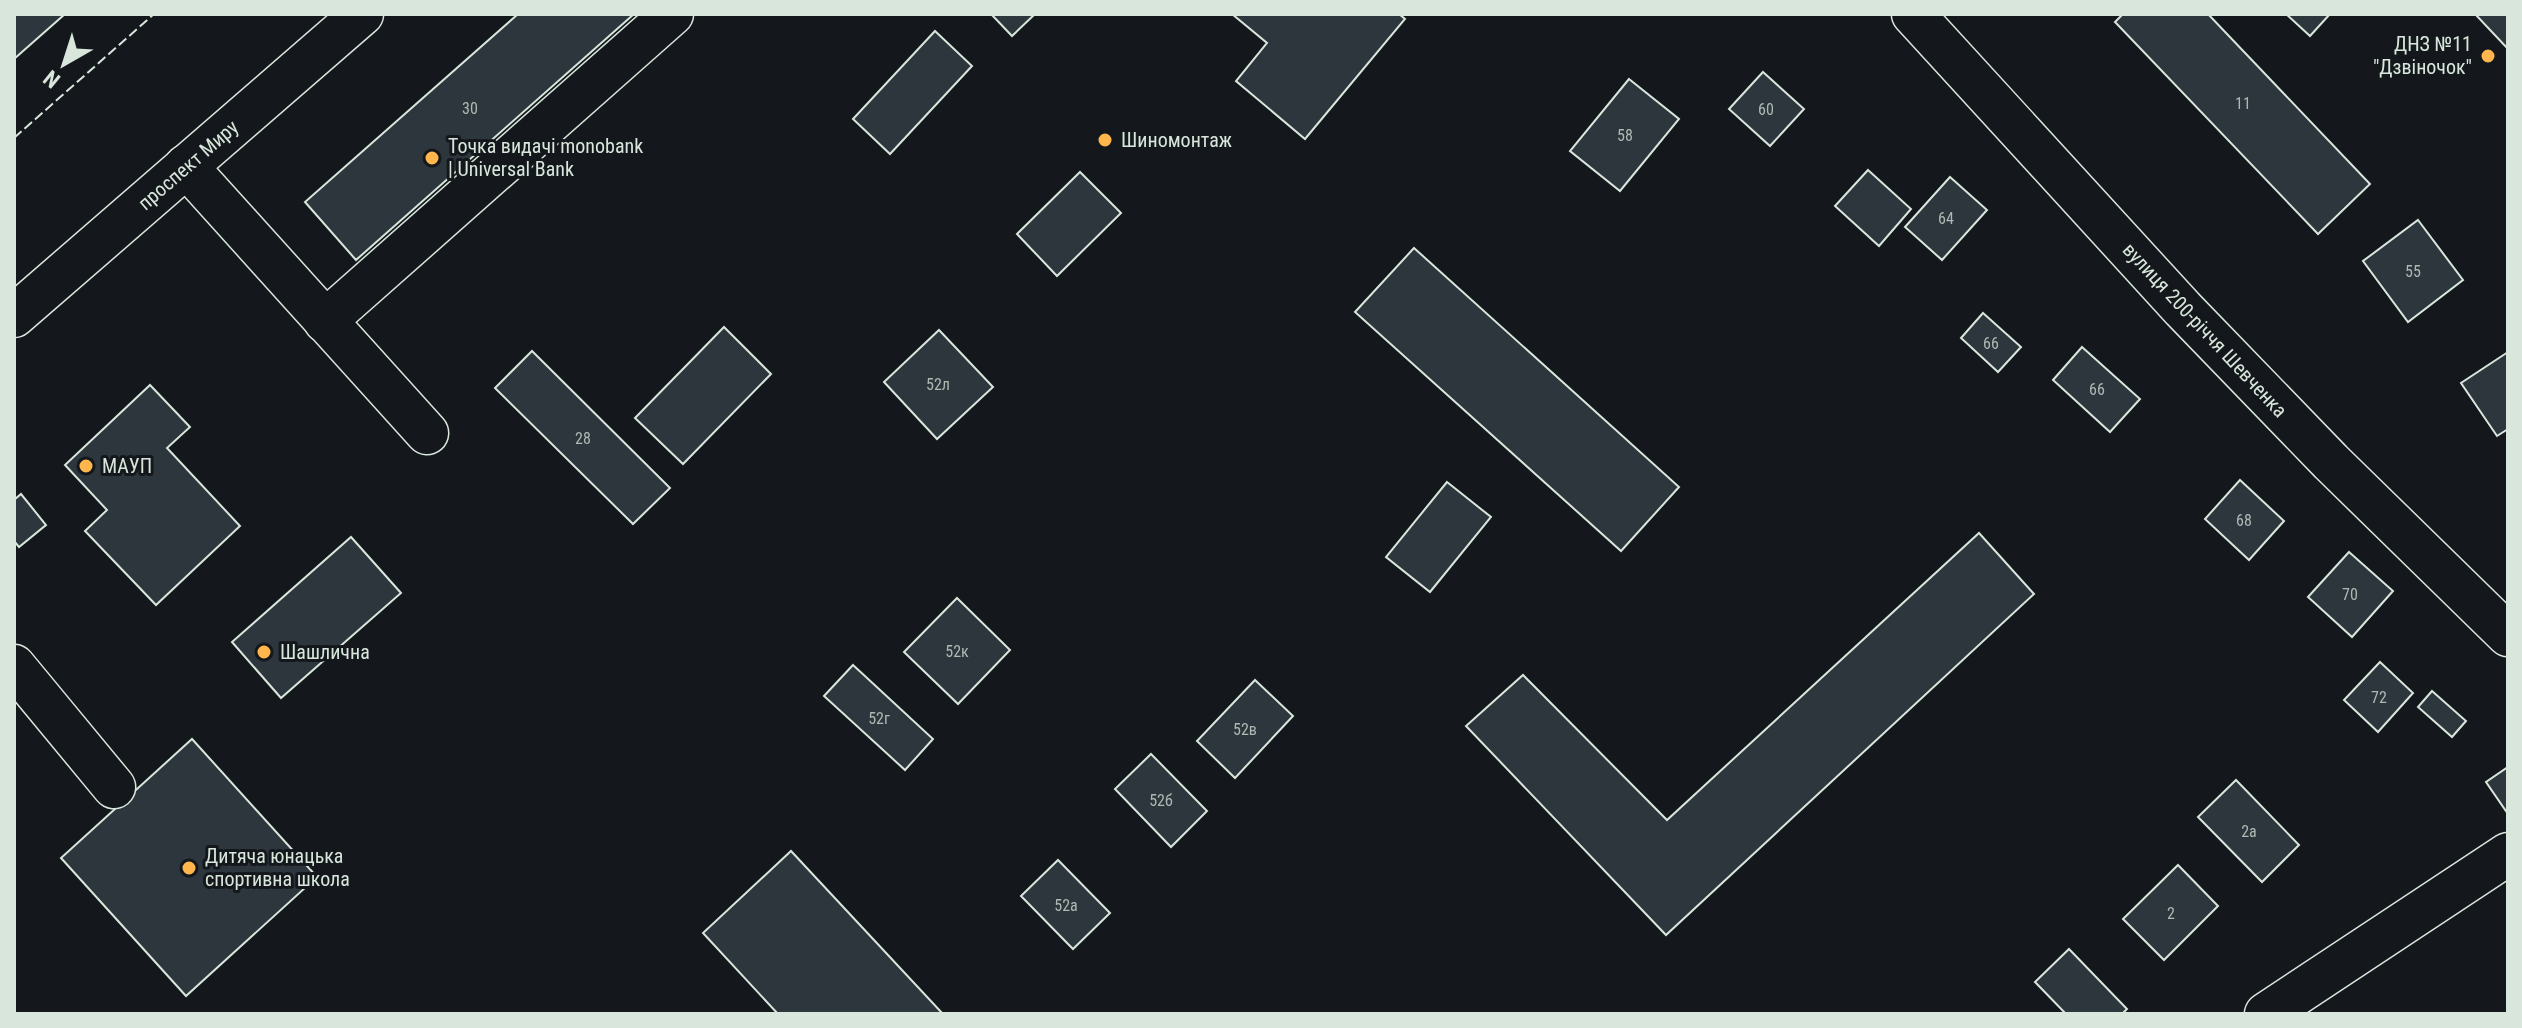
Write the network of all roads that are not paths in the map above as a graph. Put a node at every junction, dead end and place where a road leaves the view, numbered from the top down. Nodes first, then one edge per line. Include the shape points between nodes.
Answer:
1 (362, 14) edge
2 (672, 14) edge
3 (1913, 14) edge
4 (186, 166) junction
5 (14, 316) edge
6 (325, 321) junction
7 (427, 433) dead end
8 (2508, 635) edge
9 (14, 666) edge
10 (114, 787) dead end
11 (2508, 854) edge
12 (2266, 1014) edge

1 - 4 street, проспект Миру
2 - 6 street
3 - 8 street, вулиця 200-річчя Шевченка via 2183,309
4 - 5 street, проспект Миру
4 - 6 street
6 - 7 street
9 - 10 street
11 - 12 street

